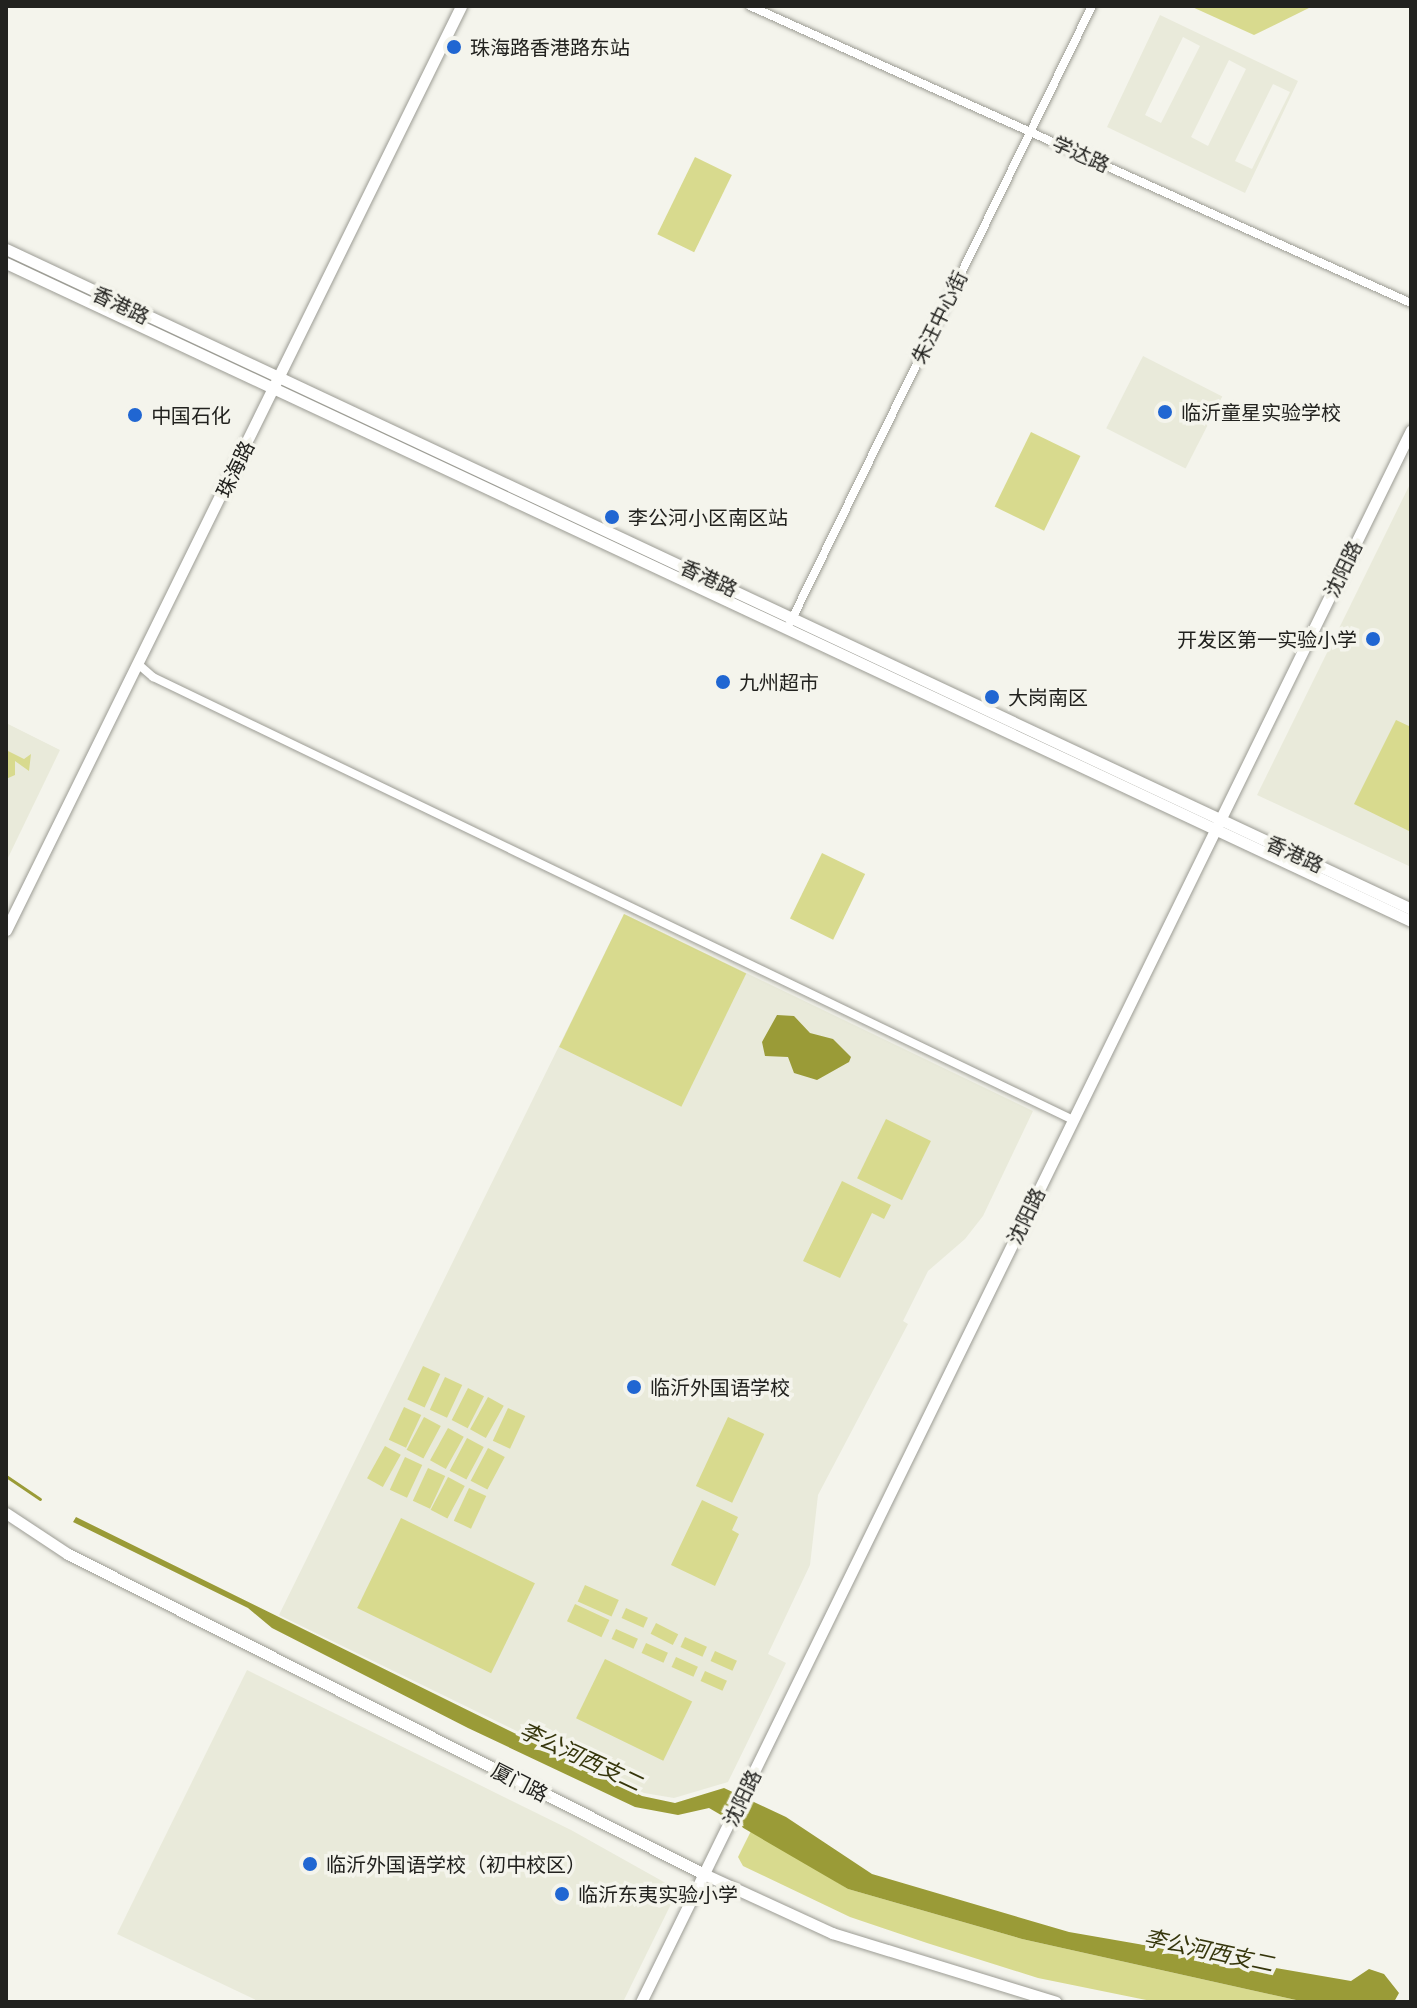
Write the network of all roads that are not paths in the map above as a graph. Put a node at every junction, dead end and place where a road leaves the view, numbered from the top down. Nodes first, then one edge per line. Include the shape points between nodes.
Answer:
1 (461, 6) edge
2 (750, 6) edge
3 (1092, 6) edge
4 (1030, 131) junction
5 (6, 249) edge
6 (6, 263) edge
7 (1411, 303) edge
8 (276, 385) junction
9 (1411, 430) edge
10 (793, 617) junction
11 (787, 629) junction
12 (138, 664) junction
13 (1218, 824) junction
14 (1411, 909) edge
15 (1411, 921) edge
16 (6, 930) edge
17 (1073, 1120) junction
18 (6, 1513) edge
19 (704, 1874) junction
20 (641, 2002) edge
21 (1056, 2002) edge

1 - 8 main road, 珠海路
2 - 4 street, 学达路
3 - 4 street, 朱汪中心街
4 - 7 street, 学达路
4 - 10 street, 朱汪中心街
5 - 8 main road, 香港路
6 - 8 main road, 香港路
8 - 10 main road, 香港路
8 - 11 main road, 香港路
8 - 12 main road, 珠海路
9 - 13 main road, 沈阳路
10 - 11 street, 朱汪中心街
10 - 13 main road, 香港路
11 - 13 main road, 香港路
12 - 16 main road, 珠海路
12 - 17 street via 153,677
13 - 14 main road, 香港路
13 - 15 main road, 香港路
13 - 17 main road, 沈阳路
17 - 19 main road, 沈阳路
18 - 19 main road, 厦门路 via 68,1554
19 - 20 main road, 沈阳路
19 - 21 main road, 厦门路 via 832,1933

